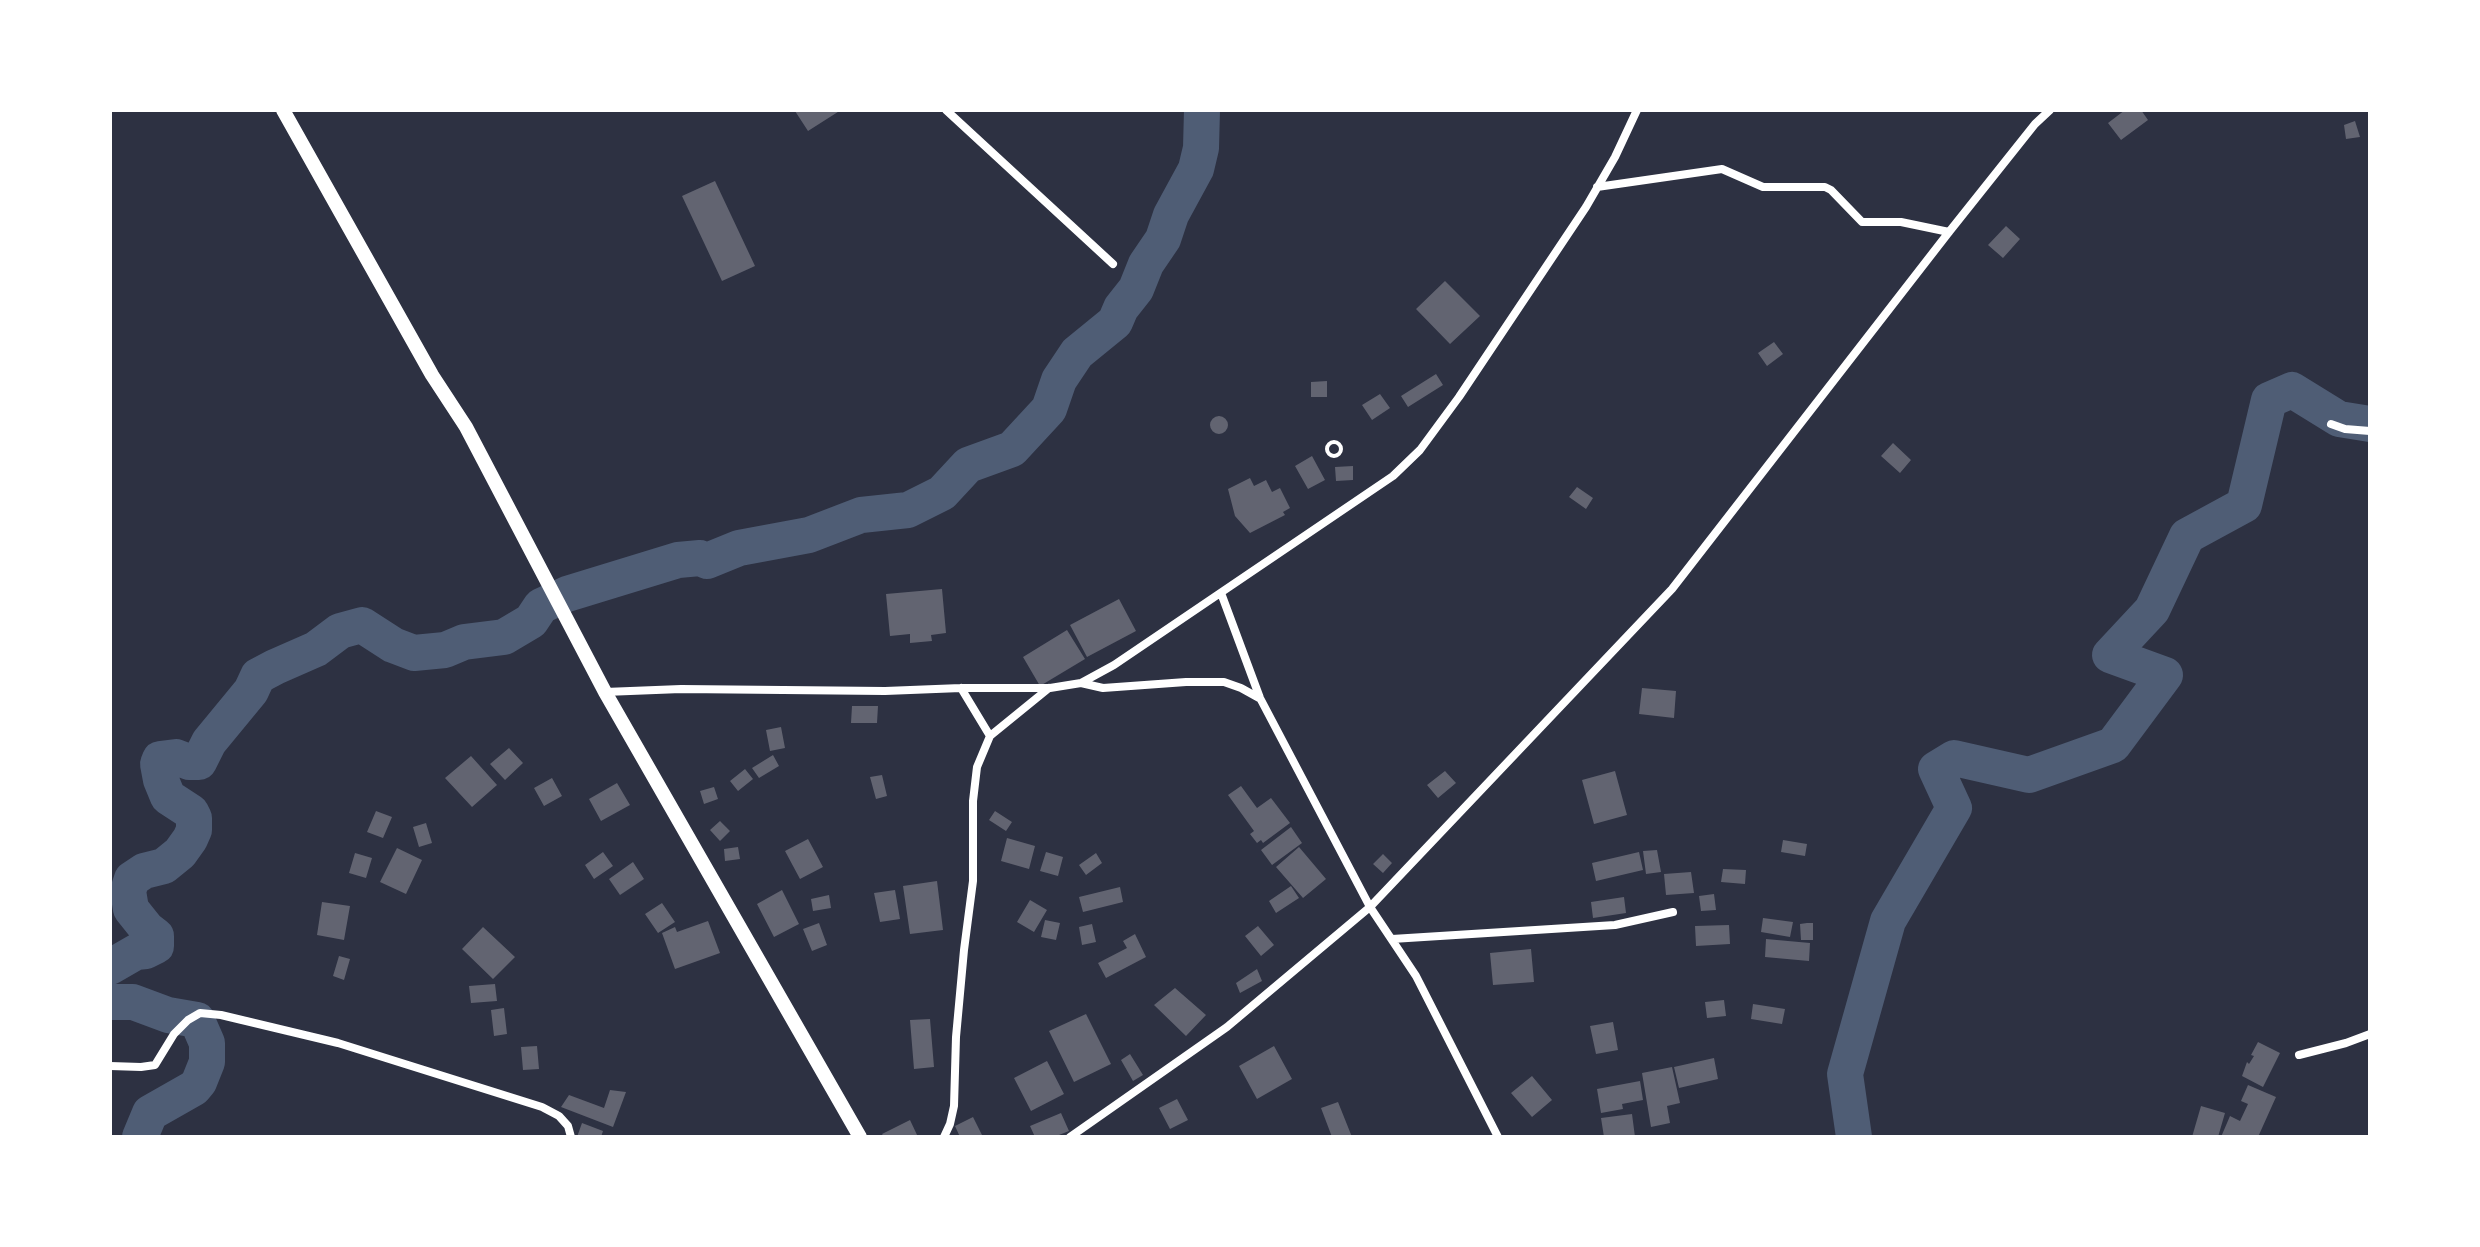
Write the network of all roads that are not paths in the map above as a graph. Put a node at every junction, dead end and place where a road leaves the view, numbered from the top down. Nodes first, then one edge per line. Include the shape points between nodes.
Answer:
1 (283, 110) edge
2 (946, 110) edge
3 (1637, 110) edge
4 (2050, 110) edge
5 (1597, 187) junction
6 (1949, 232) junction
7 (1113, 264) dead end
8 (2331, 424) dead end
9 (2370, 431) edge
10 (1221, 593) junction
11 (1081, 683) junction
12 (961, 688) junction
13 (1050, 688) junction
14 (605, 692) junction
15 (1260, 698) junction
16 (990, 736) junction
17 (1370, 907) junction
18 (1673, 912) dead end
19 (1392, 939) junction
20 (2370, 1034) edge
21 (2299, 1055) dead end
22 (110, 1066) edge
23 (571, 1137) edge
24 (860, 1137) edge
25 (944, 1137) edge
26 (1070, 1137) edge
27 (1498, 1137) edge

1 - 14 street via 466,427
2 - 7 street
3 - 5 street
4 - 6 street
5 - 6 street via 1722,169 1763,187 1825,187 1862,222 1901,222
5 - 10 street via 1420,450 1393,476
6 - 17 street via 1672,589
8 - 9 street
10 - 11 street
10 - 15 street
11 - 13 street
11 - 15 street via 1103,688 1224,682
12 - 13 street
12 - 14 street
12 - 16 street
13 - 16 street
14 - 24 street
15 - 17 street
16 - 25 street via 977,767 973,801 973,881 957,1022 954,1106
17 - 19 street
17 - 26 street via 1227,1027
18 - 19 street via 1605,926
19 - 27 street
20 - 21 street
22 - 23 street via 155,1065 188,1020 209,1013 338,1043 542,1107 559,1116

